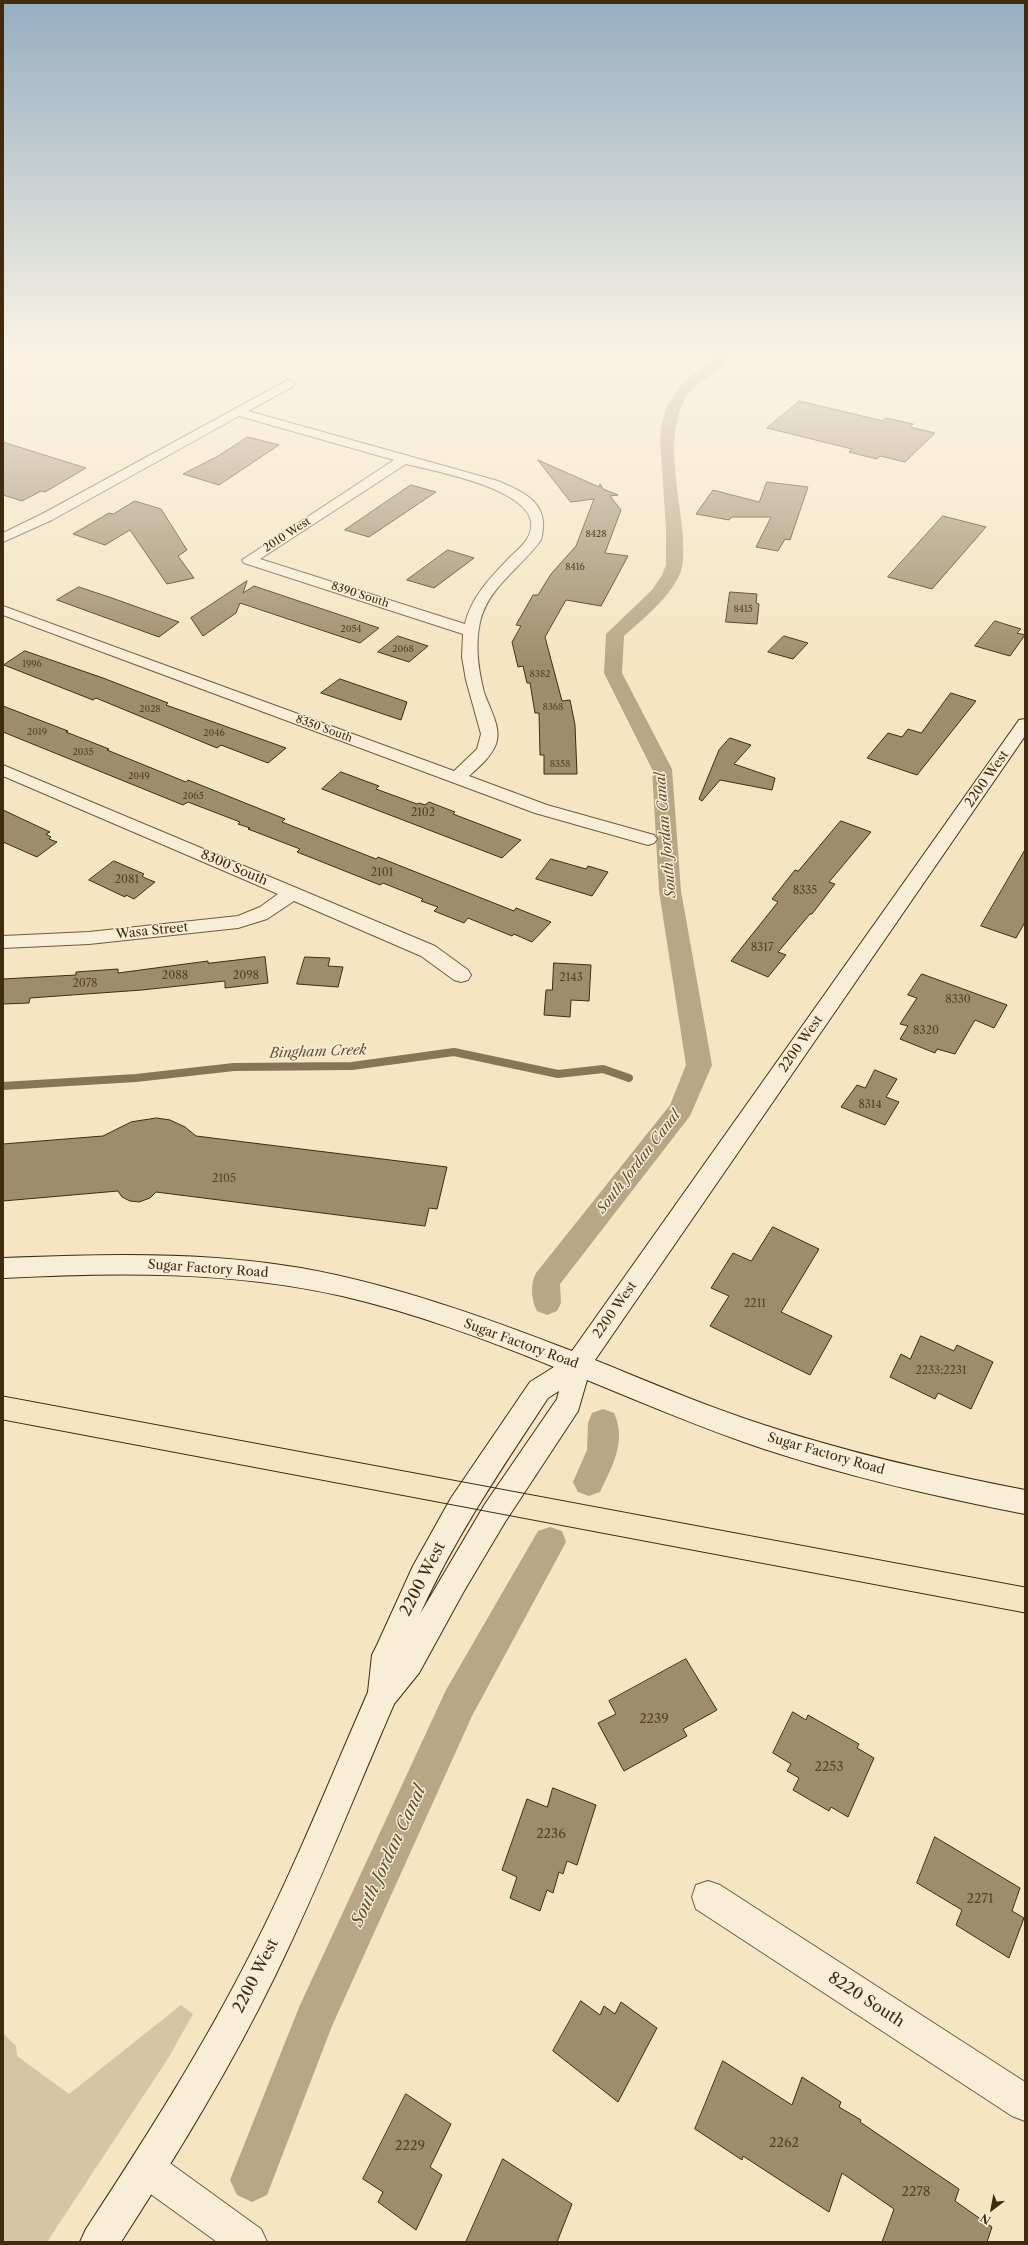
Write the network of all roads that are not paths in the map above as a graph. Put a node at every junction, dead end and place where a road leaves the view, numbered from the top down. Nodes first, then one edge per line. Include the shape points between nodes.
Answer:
1 (160, 455) edge
2 (389, 455) edge
3 (404, 459) junction
4 (10, 522) dead end
5 (24, 527) junction
6 (3, 538) edge
7 (249, 560) joint
8 (3, 610) edge
9 (470, 631) junction
10 (1025, 724) edge
11 (3, 770) edge
12 (457, 778) junction
13 (648, 839) dead end
14 (291, 893) junction
15 (3, 942) edge
16 (460, 974) dead end
17 (3, 1268) edge
18 (577, 1365) junction
19 (1025, 1502) edge
20 (708, 1897) dead end
21 (1025, 2104) edge
22 (147, 2169) junction
23 (99, 2242) edge
24 (248, 2242) edge

1 - 5 street
2 - 3 street
3 - 7 street, 2010 West
3 - 9 street via 511,491 534,510 539,519 534,540 482,598
4 - 5 street
5 - 6 street
7 - 9 street, 8390 South
8 - 12 street, 8350 South
9 - 12 street via 473,684 488,725 489,739 484,751
10 - 18 street, 2200 West
11 - 14 street, 8300 South
12 - 13 street, 8350 South via 541,809
14 - 15 street, Wasa Street via 275,908 259,917 238,922 89,938
14 - 16 street, 8300 South via 428,951
17 - 18 street, Sugar Factory Road via 148,1264 229,1268 307,1279 424,1309
18 - 19 street, Sugar Factory Road via 772,1440 902,1476
18 - 22 street, 2200 West via 569,1403 495,1513 409,1662 383,1693 284,1922 222,2041
20 - 21 street, 8220 South
22 - 23 street, 2200 West
22 - 24 street

